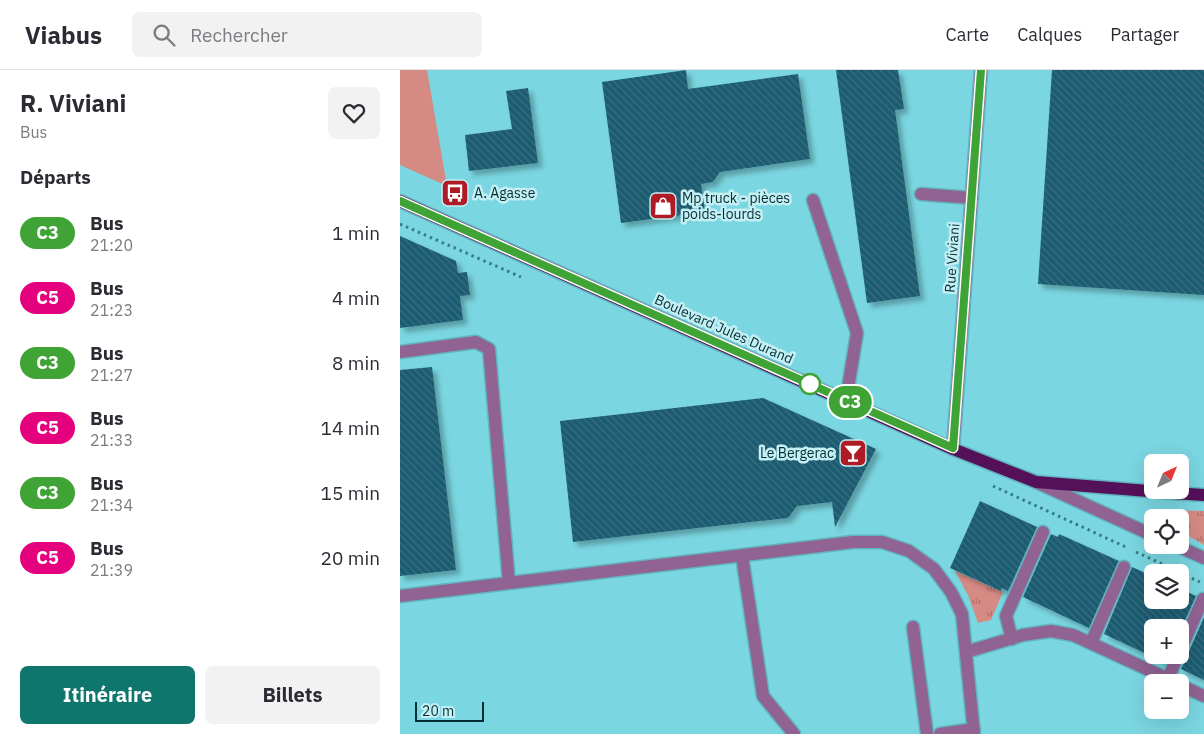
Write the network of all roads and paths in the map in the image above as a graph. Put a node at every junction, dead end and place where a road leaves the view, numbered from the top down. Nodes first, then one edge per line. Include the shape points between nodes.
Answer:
1 (981, 70) edge
2 (922, 194) dead end
3 (972, 198) junction
4 (813, 200) dead end
5 (400, 201) edge
6 (400, 352) edge
7 (846, 400) junction
8 (953, 448) junction
9 (1036, 482) junction
10 (1204, 495) edge
11 (1144, 531) edge
12 (1043, 532) dead end
13 (1189, 551) edge
14 (742, 556) junction
15 (1204, 558) edge
16 (1124, 567) dead end
17 (1189, 577) edge
18 (509, 583) junction
19 (1204, 583) edge
20 (400, 596) edge
21 (1203, 599) edge
22 (913, 627) dead end
23 (1189, 631) edge
24 (1012, 639) junction
25 (1091, 643) junction
26 (966, 652) junction
27 (1156, 674) edge
28 (1189, 689) edge
29 (1204, 696) edge
30 (974, 732) edge
31 (794, 734) edge
32 (927, 734) edge
33 (940, 734) edge

1 - 3 street, Rue Viviani
2 - 3 street
3 - 8 street, Rue Viviani
4 - 7 street via 857,333
5 - 7 main road, Boulevard Jules Durand
6 - 18 street via 476,342 489,349
7 - 8 main road, Boulevard Jules Durand
8 - 9 main road, Boulevard Jules Durand
9 - 10 main road, Boulevard Jules Durand
9 - 11 street, Boulevard Jules Durand
12 - 24 street via 1006,616
13 - 15 street
14 - 18 street
14 - 26 street via 853,542 882,542 909,551 934,569 950,592 962,614
14 - 31 street via 763,696
16 - 25 street
17 - 19 path
18 - 20 street
21 - 23 street
22 - 32 street
24 - 25 street via 1051,631
24 - 26 street
25 - 27 street
26 - 30 street
28 - 29 street
30 - 33 street

